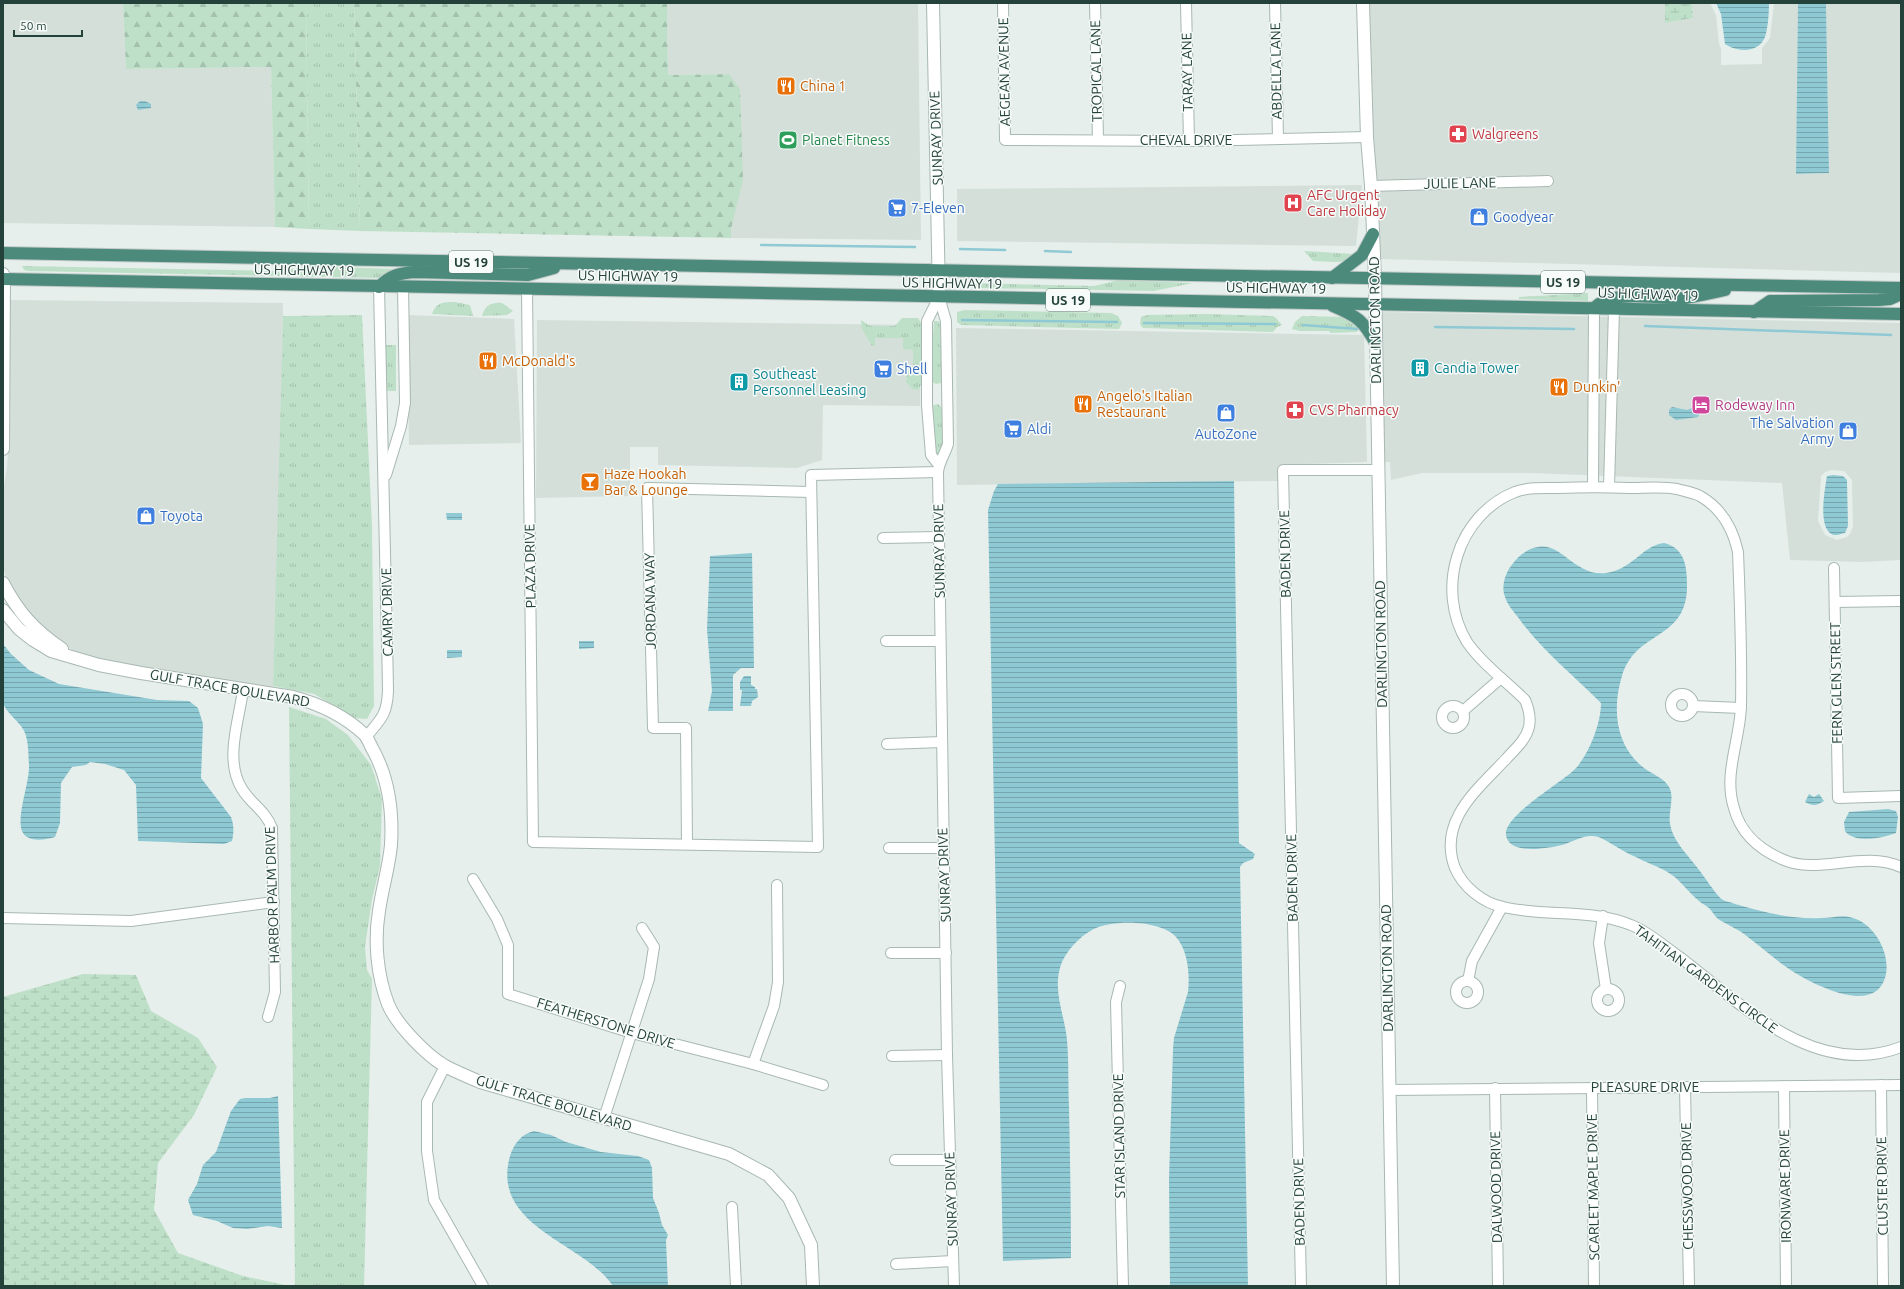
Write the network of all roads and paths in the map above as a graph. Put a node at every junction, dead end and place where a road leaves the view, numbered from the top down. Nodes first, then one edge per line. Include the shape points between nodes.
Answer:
1 (933, 3) edge
2 (1003, 3) edge
3 (1095, 3) edge
4 (1186, 3) edge
5 (1274, 3) edge
6 (1364, 3) edge
7 (1367, 137) junction
8 (1278, 139) junction
9 (1005, 140) joint
10 (1098, 140) junction
11 (1189, 140) junction
12 (1548, 181) dead end
13 (1371, 186) junction
14 (1373, 234) junction
15 (3, 253) edge
16 (570, 264) junction
17 (940, 271) junction
18 (3, 277) edge
19 (1332, 278) junction
20 (1375, 278) junction
21 (1750, 286) junction
22 (379, 287) junction
23 (403, 287) junction
24 (1901, 288) edge
25 (527, 289) junction
26 (1901, 294) edge
27 (939, 297) junction
28 (1326, 304) junction
29 (1376, 305) junction
30 (1594, 308) junction
31 (1614, 309) junction
32 (1754, 312) junction
33 (1901, 314) edge
34 (1376, 344) junction
35 (4, 428) edge
36 (3, 449) edge
37 (1593, 464) junction
38 (1610, 464) junction
39 (938, 468) junction
40 (1378, 470) junction
41 (384, 480) junction
42 (1593, 487) junction
43 (1610, 487) junction
44 (811, 492) junction
45 (939, 537) junction
46 (883, 538) dead end
47 (1834, 568) dead end
48 (3, 583) edge
49 (1901, 601) edge
50 (1835, 602) junction
51 (3, 610) edge
52 (886, 641) dead end
53 (940, 641) junction
54 (74, 657) junction
55 (1501, 678) junction
56 (243, 690) junction
57 (1693, 706) dead end
58 (1741, 708) junction
59 (1463, 711) dead end
60 (366, 737) junction
61 (942, 742) junction
62 (887, 744) dead end
63 (1901, 796) edge
64 (687, 844) junction
65 (889, 848) dead end
66 (943, 848) junction
67 (1901, 867) edge
68 (473, 879) dead end
69 (777, 884) dead end
70 (274, 902) junction
71 (1502, 907) junction
72 (1603, 916) junction
73 (3, 918) edge
74 (642, 928) dead end
75 (891, 953) dead end
76 (946, 953) junction
77 (1468, 982) dead end
78 (1120, 986) dead end
79 (1606, 989) dead end
80 (268, 1017) dead end
81 (632, 1033) junction
82 (1901, 1047) edge
83 (947, 1055) junction
84 (892, 1056) dead end
85 (753, 1064) junction
86 (445, 1066) junction
87 (823, 1085) dead end
88 (1881, 1085) junction
89 (1901, 1085) edge
90 (1784, 1086) junction
91 (1685, 1087) junction
92 (1495, 1088) junction
93 (1592, 1088) junction
94 (1389, 1090) junction
95 (604, 1118) junction
96 (895, 1160) dead end
97 (950, 1160) junction
98 (732, 1207) dead end
99 (953, 1261) junction
100 (896, 1264) dead end
101 (483, 1286) edge
102 (736, 1286) edge
103 (813, 1286) edge
104 (954, 1286) edge
105 (1123, 1286) edge
106 (1301, 1286) edge
107 (1393, 1286) edge
108 (1498, 1286) edge
109 (1594, 1286) edge
110 (1689, 1286) edge
111 (1786, 1286) edge
112 (1883, 1286) edge

1 - 17 street, SUNRAY DRIVE
2 - 9 street, AEGEAN AVENUE
3 - 10 street, TROPICAL LANE
4 - 11 street, TARAY LANE
5 - 8 street, ABDELLA LANE
6 - 7 street, DARLINGTON ROAD
7 - 8 street, CHEVAL DRIVE
7 - 13 street, DARLINGTON ROAD
8 - 11 street, CHEVAL DRIVE
9 - 10 street, CHEVAL DRIVE
10 - 11 street, CHEVAL DRIVE
12 - 13 street, JULIE LANE
13 - 14 street, DARLINGTON ROAD
14 - 19 highway via 1362,255
14 - 20 street, DARLINGTON ROAD
15 - 16 highway, US HIGHWAY 19 / US 19
16 - 17 highway, US HIGHWAY 19 / US 19
16 - 22 highway via 528,275 403,273 388,278
17 - 19 highway, US HIGHWAY 19 / US 19
17 - 27 street, SUNRAY DRIVE
18 - 22 highway, US HIGHWAY 19 / US 19
18 - 35 street
19 - 20 highway, US HIGHWAY 19 / US 19
20 - 21 highway, US HIGHWAY 19 / US 19
20 - 29 street, DARLINGTON ROAD
21 - 24 highway, US HIGHWAY 19 / US 19
21 - 30 highway via 1685,298 1624,297 1601,301
22 - 23 highway, US HIGHWAY 19 / US 19
22 - 41 street, CAMRY DRIVE via 381,443
23 - 25 highway, US HIGHWAY 19 / US 19
23 - 41 street, CAMRY DRIVE via 405,403 401,426
25 - 27 highway, US HIGHWAY 19 / US 19
25 - 64 street, PLAZA DRIVE via 533,842
26 - 32 highway via 1879,300 1770,301
27 - 28 highway, US HIGHWAY 19 / US 19
27 - 39 street, SUNRAY DRIVE via 946,321 948,444
27 - 39 street, SUNRAY DRIVE via 927,321 926,363 931,455
28 - 29 highway, US HIGHWAY 19 / US 19
28 - 34 highway via 1354,315 1362,321
29 - 30 highway, US HIGHWAY 19 / US 19
29 - 34 street, DARLINGTON ROAD
30 - 31 highway, US HIGHWAY 19 / US 19
30 - 37 street
31 - 32 highway, US HIGHWAY 19 / US 19
31 - 38 street
32 - 33 highway, US HIGHWAY 19 / US 19
34 - 40 street, DARLINGTON ROAD
35 - 36 street
37 - 38 street
37 - 42 street
38 - 43 street
39 - 44 street via 811,475
39 - 45 street, SUNRAY DRIVE
40 - 94 street, DARLINGTON ROAD
40 - 106 street, BADEN DRIVE via 1283,470
41 - 60 street, CAMRY DRIVE via 387,707 383,717
42 - 43 street, TAHITIAN GARDENS CIRCLE
42 - 55 street, TAHITIAN GARDENS CIRCLE via 1534,488 1514,493 1499,500 1482,513 1465,534 1454,571 1455,612 1467,642
43 - 58 street, TAHITIAN GARDENS CIRCLE via 1676,489 1699,496 1715,507 1728,522 1738,552
44 - 64 street via 818,847
44 - 64 street, JORDANA WAY via 647,488 653,728 686,728
45 - 46 street
45 - 53 street, SUNRAY DRIVE
47 - 50 street, FERN GLEN STREET
48 - 54 street, GULF TRACE BOULEVARD via 28,623
49 - 50 street
50 - 63 street, FERN GLEN STREET via 1838,798
51 - 54 street, GULF TRACE BOULEVARD via 19,629 33,640 51,651
52 - 53 street
53 - 61 street, SUNRAY DRIVE
54 - 56 street, GULF TRACE BOULEVARD via 99,665
55 - 59 street
55 - 71 street, TAHITIAN GARDENS CIRCLE via 1525,700 1530,714 1529,728 1518,746 1466,802 1457,817 1451,845 1454,864 1463,881 1483,899
56 - 60 street, GULF TRACE BOULEVARD via 316,703 334,712
56 - 70 street, HARBOR PALM DRIVE via 233,765 243,790 262,810 272,828
57 - 58 street
58 - 67 street, TAHITIAN GARDENS CIRCLE via 1730,787 1737,817 1751,840 1765,851 1790,862 1818,864 1874,860
60 - 86 street, GULF TRACE BOULEVARD via 379,760 387,783 391,817 391,846 378,913 376,956 388,1004 410,1037
61 - 62 street
61 - 66 street, SUNRAY DRIVE
65 - 66 street
66 - 76 street, SUNRAY DRIVE
68 - 81 street, FEATHERSTONE DRIVE via 497,919 508,945 508,994
69 - 85 street via 778,982 774,1006
70 - 73 street via 131,920
70 - 80 street, HARBOR PALM DRIVE via 275,992
71 - 72 street, TAHITIAN GARDENS CIRCLE
71 - 77 street via 1472,961
72 - 79 street via 1599,943
72 - 82 street, TAHITIAN GARDENS CIRCLE via 1642,930 1757,1018 1793,1039 1822,1050 1847,1054 1878,1054
74 - 81 street via 654,947 649,979
75 - 76 street
76 - 83 street, SUNRAY DRIVE
78 - 105 street, STAR ISLAND DRIVE via 1116,1002
81 - 85 street, FEATHERSTONE DRIVE
81 - 95 street
83 - 84 street
83 - 97 street, SUNRAY DRIVE
85 - 87 street, FEATHERSTONE DRIVE
86 - 95 street, GULF TRACE BOULEVARD via 480,1082
86 - 101 street via 427,1102 427,1151 434,1200
88 - 89 street, PLEASURE DRIVE
88 - 90 street, PLEASURE DRIVE
88 - 112 street, CLUSTER DRIVE
90 - 91 street, PLEASURE DRIVE
90 - 111 street, IRONWARE DRIVE
91 - 93 street, PLEASURE DRIVE
91 - 110 street, CHESSWOOD DRIVE
92 - 93 street, PLEASURE DRIVE
92 - 94 street, PLEASURE DRIVE
92 - 108 street, DALWOOD DRIVE
93 - 109 street, SCARLET MAPLE DRIVE
94 - 107 street, DARLINGTON ROAD
95 - 103 street, GULF TRACE BOULEVARD via 729,1154 768,1175 789,1198 811,1245
96 - 97 street
97 - 99 street, SUNRAY DRIVE
98 - 102 street
99 - 100 street
99 - 104 street, SUNRAY DRIVE

